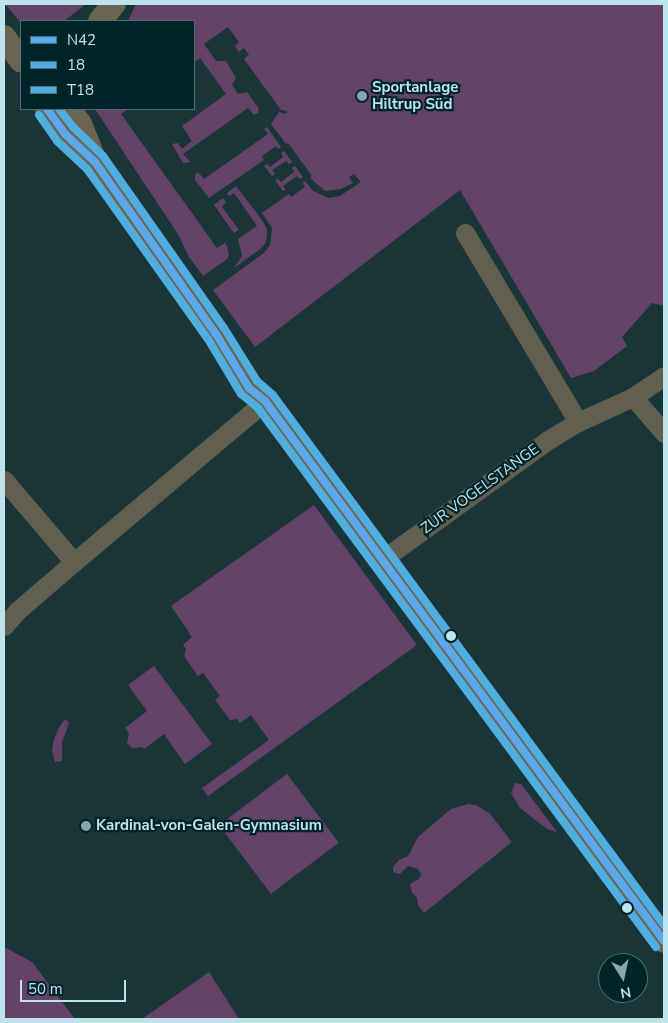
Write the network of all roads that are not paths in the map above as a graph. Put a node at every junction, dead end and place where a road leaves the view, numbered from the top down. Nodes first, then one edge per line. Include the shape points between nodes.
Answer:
1 (114, 4) edge
2 (101, 20) edge
3 (4, 37) edge
4 (20, 59) edge
5 (48, 110) edge
6 (70, 110) edge
7 (95, 162) junction
8 (465, 233) dead end
9 (664, 376) edge
10 (633, 397) junction
11 (265, 401) junction
12 (578, 422) junction
13 (664, 433) edge
14 (4, 480) edge
15 (383, 559) junction
16 (74, 562) junction
17 (4, 626) edge
18 (664, 942) edge

1 - 2 main road
3 - 4 main road
5 - 7 main road via 65,134
6 - 7 main road via 80,124
7 - 11 main road via 216,334 260,382
8 - 12 street
9 - 10 street, ZUR VOGELSTANGE
10 - 12 street, ZUR VOGELSTANGE
10 - 13 street
11 - 15 main road
11 - 16 street
12 - 15 street, ZUR VOGELSTANGE via 499,474
14 - 16 street
15 - 18 main road
16 - 17 street

